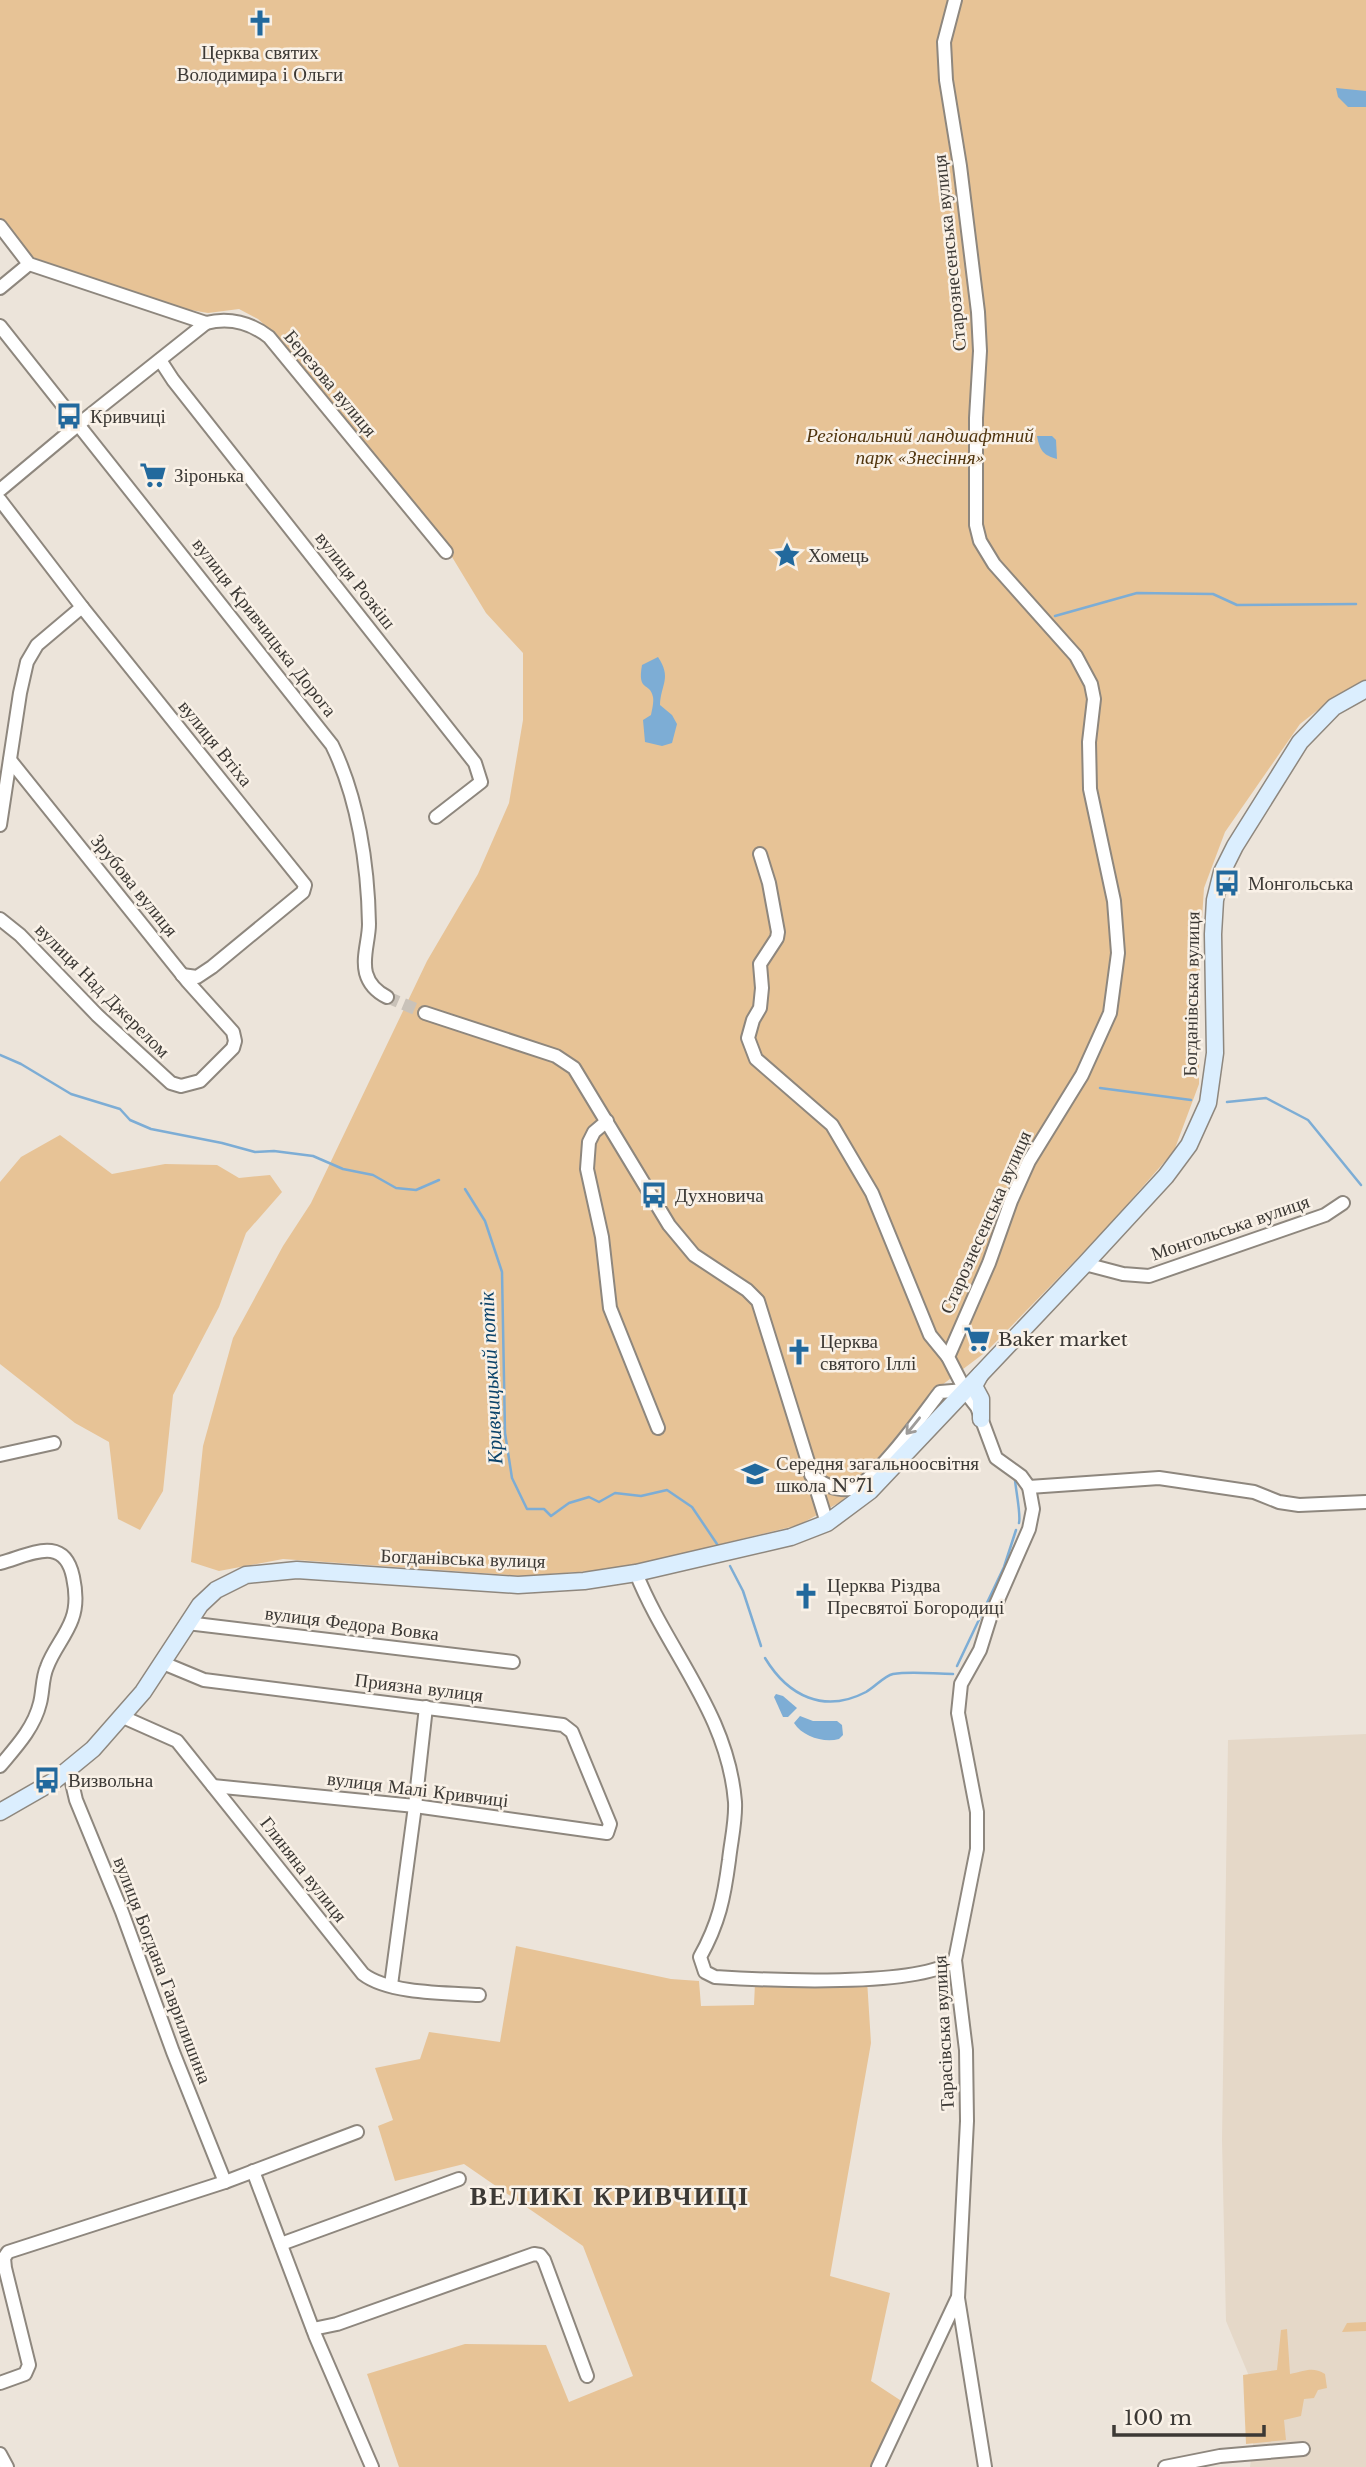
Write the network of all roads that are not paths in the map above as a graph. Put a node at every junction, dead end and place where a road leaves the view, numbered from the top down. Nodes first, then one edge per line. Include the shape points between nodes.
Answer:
1 (955, 0) edge
2 (0, 226) edge
3 (29, 264) junction
4 (0, 288) edge
5 (206, 323) junction
6 (0, 326) edge
7 (160, 360) junction
8 (79, 424) junction
9 (0, 491) edge
10 (0, 500) edge
11 (446, 552) dead end
12 (82, 607) junction
13 (1366, 689) edge
14 (10, 760) junction
15 (436, 817) dead end
16 (0, 825) edge
17 (760, 854) dead end
18 (0, 919) edge
19 (182, 975) junction
20 (387, 997) tunnel mouth
21 (425, 1013) tunnel mouth
22 (233, 1032) joint
23 (607, 1121) junction
24 (1343, 1203) dead end
25 (1085, 1264) junction
26 (948, 1357) junction
27 (980, 1375) junction
28 (965, 1390) junction
29 (945, 1412) junction
30 (981, 1419) junction
31 (658, 1427) dead end
32 (54, 1443) dead end
33 (0, 1455) edge
34 (811, 1475) junction
35 (1029, 1487) junction
36 (1366, 1502) edge
37 (827, 1522) junction
38 (0, 1563) edge
39 (636, 1573) junction
40 (187, 1623) junction
41 (513, 1662) dead end
42 (163, 1663) junction
43 (426, 1707) junction
44 (123, 1717) junction
45 (0, 1766) edge
46 (69, 1770) junction
47 (213, 1786) junction
48 (415, 1806) junction
49 (0, 1812) edge
50 (610, 1824) joint
51 (955, 1960) junction
52 (391, 1985) junction
53 (479, 1996) dead end
54 (357, 2132) dead end
55 (253, 2171) junction
56 (459, 2179) dead end
57 (225, 2182) junction
58 (281, 2244) junction
59 (958, 2298) junction
60 (313, 2329) junction
61 (587, 2376) dead end
62 (0, 2383) edge
63 (1303, 2449) dead end
64 (0, 2454) edge
65 (7, 2467) edge
66 (372, 2467) edge
67 (878, 2467) edge
68 (985, 2467) edge
69 (1165, 2467) edge

1 - 26 street, Старознесенська вулиця via 944,42 978,312 976,525 994,564 1076,656 1091,684 1090,789 1114,901 1118,953 1112,1004 1104,1026 1082,1075 1029,1161
2 - 3 street
3 - 4 street
3 - 5 street, Березова вулиця
5 - 7 street
5 - 11 street, Березова вулиця via 246,324 269,337
6 - 8 street, вулиця Кривчицька Дорога
7 - 8 street
7 - 15 street, вулиця Розкіш via 475,763 481,782
8 - 9 street
8 - 20 street, вулиця Кривчицька Дорога via 332,745 359,831 369,926 366,972 374,988
10 - 12 street, вулиця Втіха
12 - 14 street via 37,645 27,663
12 - 19 street, вулиця Втіха via 305,885 303,892 212,967 197,977
13 - 25 main road, Богданівська вулиця via 1334,707 1300,742 1234,846 1214,900 1214,1053 1208,1103 1189,1145 1166,1176
14 - 16 street
14 - 19 street, Зрубова вулиця
17 - 26 street via 778,932 760,964 760,1008 748,1038 756,1059 806,1100 839,1136 872,1193 930,1335
18 - 22 street, вулиця Над Джерелом via 171,1083 181,1086 200,1081 233,1048
19 - 22 street, Зрубова вулиця
21 - 23 street via 567,1062
23 - 31 street via 589,1142 587,1170 602,1237 610,1308
23 - 34 street via 669,1225 694,1255 758,1301
24 - 25 street, Монгольська вулиця via 1325,1215 1149,1276 1123,1275
25 - 27 main road, Богданівська вулиця
26 - 28 street
27 - 28 main road, Богданівська вулиця
27 - 30 main road via 974,1386 981,1399
28 - 29 main road, Богданівська вулиця
28 - 30 street
28 -> 34 street, Богданівська вулиця via 940,1392 877,1471 859,1486 826,1486
29 - 30 main road via 963,1407 977,1412
29 - 37 main road, Богданівська вулиця via 870,1491
30 - 35 street via 996,1458
32 - 33 street
34 - 37 street
35 - 36 street via 1159,1478 1254,1492 1299,1505
35 - 51 street, Тарасівська вулиця via 1033,1509 1029,1529 980,1650 961,1684 958,1713 977,1812 977,1849
37 - 39 main road, Богданівська вулиця via 790,1537
38 - 45 street via 54,1550 68,1561 75,1590 72,1618 46,1668 40,1705 24,1737
39 - 40 main road, Богданівська вулиця via 518,1585 267,1572 246,1575 216,1590
39 - 51 street via 698,1687 721,1739 732,1781 734,1819 724,1898 701,1957 705,1972 715,1977 790,1981 884,1978 941,1968
40 - 41 street, вулиця Федора Вовка
40 - 42 main road, Богданівська вулиця
42 - 43 street, Приязна вулиця via 204,1680
42 - 44 main road, Богданівська вулиця
43 - 48 street
43 - 50 street, Приязна вулиця via 563,1725 572,1732
44 - 46 main road, Богданівська вулиця
44 - 47 street, Глиняна вулиця via 177,1741
46 - 49 main road, Богданівська вулиця
46 - 57 street, вулиця Богдана Гаврилишина via 76,1800
47 - 48 street, вулиця Малі Кривчиці
47 - 52 street, Глиняна вулиця via 363,1974
48 - 50 street, вулиця Малі Кривчиці via 607,1833
48 - 52 street
51 - 59 street, Тарасівська вулиця via 967,2097
52 - 53 street, Глиняна вулиця
54 - 55 street
55 - 57 street
55 - 58 street
56 - 58 street
57 - 62 street via 8,2252 5,2268 29,2365 26,2374
58 - 60 street
59 - 67 street
59 - 68 street, Тарасівська вулиця
60 - 61 street via 540,2255
60 - 66 street
63 - 69 street via 1220,2456
64 - 65 street

